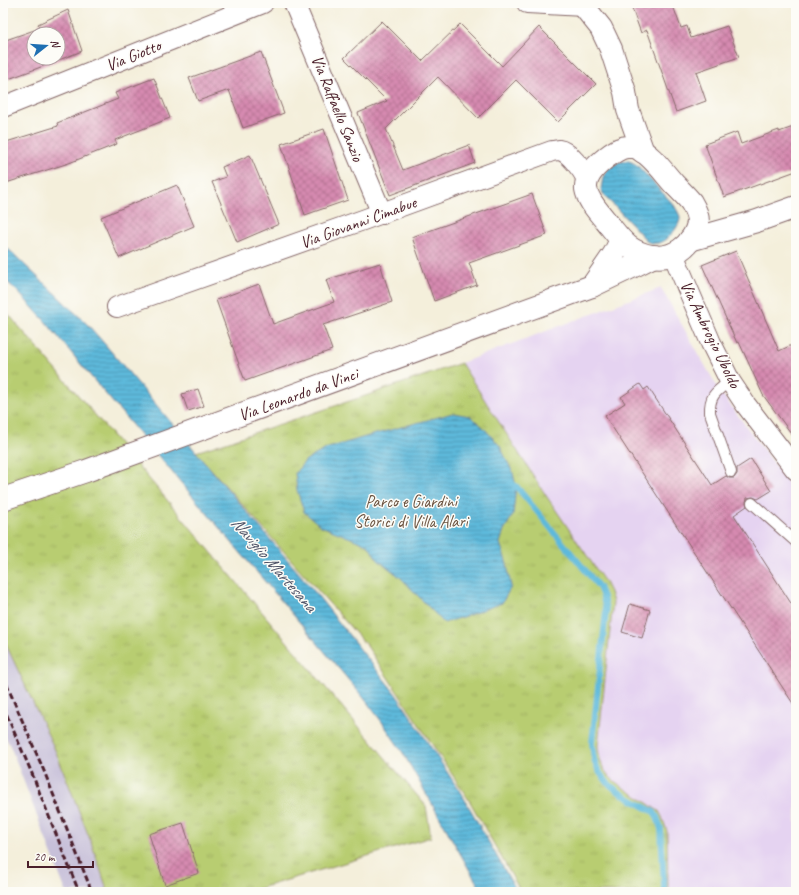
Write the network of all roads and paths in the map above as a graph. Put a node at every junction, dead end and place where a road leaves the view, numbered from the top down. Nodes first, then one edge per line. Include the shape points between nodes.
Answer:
1 (262, 3) edge
2 (294, 3) edge
3 (527, 3) edge
4 (583, 5) edge
5 (3, 107) edge
6 (628, 110) junction
7 (619, 149) junction
8 (643, 152) junction
9 (587, 179) junction
10 (796, 207) edge
11 (382, 214) junction
12 (697, 216) junction
13 (757, 221) junction
14 (621, 240) junction
15 (690, 240) junction
16 (663, 255) junction
17 (592, 286) junction
18 (117, 307) dead end
19 (730, 381) junction
20 (796, 470) edge
21 (731, 472) dead end
22 (3, 499) edge
23 (752, 503) dead end
24 (796, 542) edge

1 - 5 street, Via Giotto
2 - 11 street, Via Raffaello Sanzio
3 - 4 street
4 - 6 street via 601,28 611,49
6 - 7 street via 627,125
6 - 8 street
7 - 8 street via 636,147
7 - 9 street via 598,165
8 - 12 street via 690,201
9 - 11 street, Via Giovanni Cimabue via 577,163 567,154 558,150 552,151
9 - 14 street via 588,196
10 - 13 street
11 - 18 street, Via Giovanni Cimabue
12 - 13 street via 719,220
12 - 15 street via 697,226
13 - 15 street
14 - 16 street via 637,252
14 - 17 street
15 - 16 street via 681,250
16 - 17 street, Via Leonardo da Vinci
16 - 19 street, Via Ambrogio Uboldo
17 - 22 street, Via Leonardo da Vinci
19 - 20 street, Via Ambrogio Uboldo
19 - 21 lane via 713,396 710,413
23 - 24 lane

